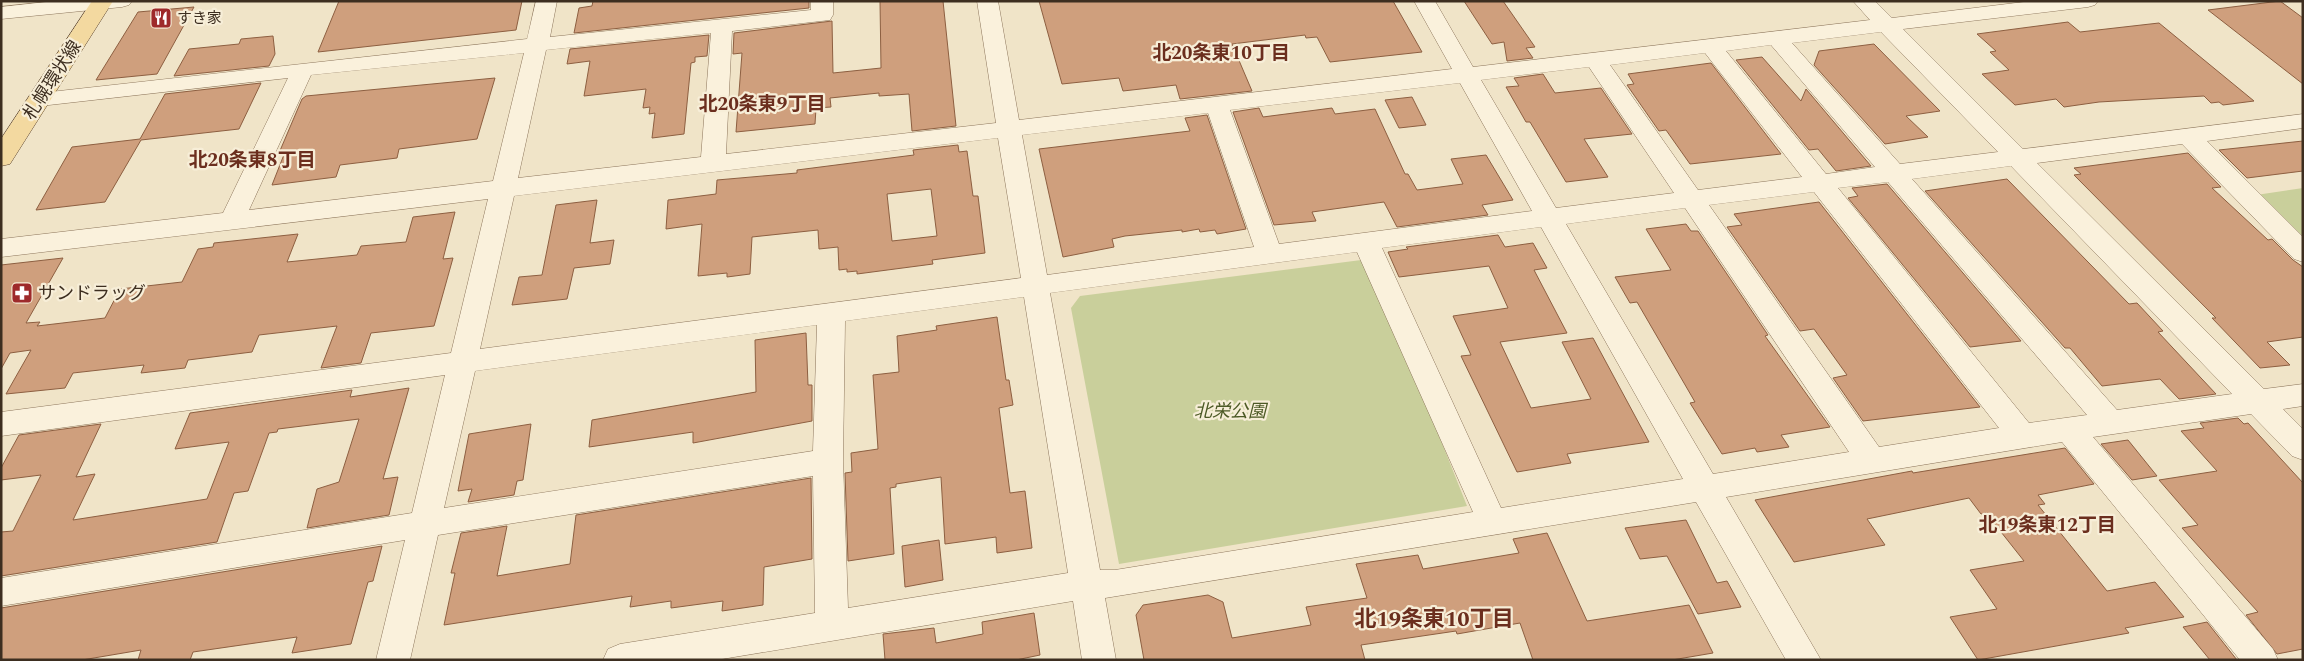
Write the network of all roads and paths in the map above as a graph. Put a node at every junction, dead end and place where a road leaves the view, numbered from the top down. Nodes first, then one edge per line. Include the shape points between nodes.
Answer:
1 (547, 1) edge
2 (822, 1) edge
3 (987, 1) edge
4 (1424, 1) edge
5 (1863, 1) edge
6 (2088, 1) edge
7 (109, 2) edge
8 (1, 13) edge
9 (722, 25) junction
10 (1888, 26) junction
11 (1777, 38) junction
12 (537, 46) junction
13 (1712, 47) junction
14 (1595, 59) junction
15 (303, 69) junction
16 (1467, 75) junction
17 (40, 99) junction
18 (1217, 105) junction
19 (2303, 121) edge
20 (1010, 130) junction
21 (2188, 136) junction
22 (1, 158) edge
23 (2018, 158) junction
24 (713, 165) junction
25 (1895, 174) junction
26 (1822, 184) junction
27 (502, 190) junction
28 (1693, 200) junction
29 (1550, 217) junction
30 (231, 222) junction
31 (1366, 242) junction
32 (1, 248) edge
33 (2303, 253) edge
34 (1270, 256) junction
35 (1036, 287) junction
36 (831, 314) junction
37 (462, 363) junction
38 (2303, 394) edge
39 (2259, 403) junction
40 (2110, 422) junction
41 (1, 424) edge
42 (2068, 428) junction
43 (2022, 436) junction
44 (2303, 448) edge
45 (1870, 460) junction
46 (828, 461) junction
47 (1704, 487) junction
48 (1492, 521) junction
49 (424, 524) junction
50 (1086, 584) junction
51 (1, 592) edge
52 (832, 624) junction
53 (393, 660) edge
54 (620, 660) edge
55 (1099, 660) edge
56 (1804, 660) edge
57 (2261, 660) edge

1 - 12 street
2 - 9 street via 822,15
3 - 20 street
4 - 16 street
5 - 10 street
6 - 10 street
7 - 8 street
7 - 17 main road, 札幌環状線
9 - 12 street
9 - 24 street
10 - 11 street
10 - 23 street
11 - 13 street
11 - 25 street
12 - 15 street
12 - 27 street
13 - 14 street
13 - 26 street
14 - 16 street
14 - 28 street
15 - 17 street
15 - 30 street
16 - 18 street
16 - 29 street
17 - 22 main road, 札幌環状線
18 - 20 street
18 - 34 street
19 - 21 street
20 - 24 street
20 - 35 street
21 - 23 street
21 - 33 street
23 - 25 street
23 - 39 street
24 - 27 street
25 - 26 street
25 - 40 street
26 - 28 street
26 - 43 street
27 - 30 street
27 - 37 street
28 - 29 street
28 - 45 street
29 - 31 street
29 - 47 street
30 - 32 street
31 - 34 street
31 - 48 street
34 - 35 street
35 - 36 street
35 - 50 street
36 - 37 street
36 - 46 street
37 - 41 street
37 - 49 street
38 - 39 street
39 - 40 street
39 - 44 street
40 - 42 street
42 - 43 street
42 - 57 street
43 - 45 street
45 - 47 street
46 - 49 street
46 - 52 street
47 - 48 street
47 - 56 street
48 - 50 street via 1115,584
49 - 51 street
49 - 53 street
50 - 52 street
50 - 55 street
52 - 54 street

